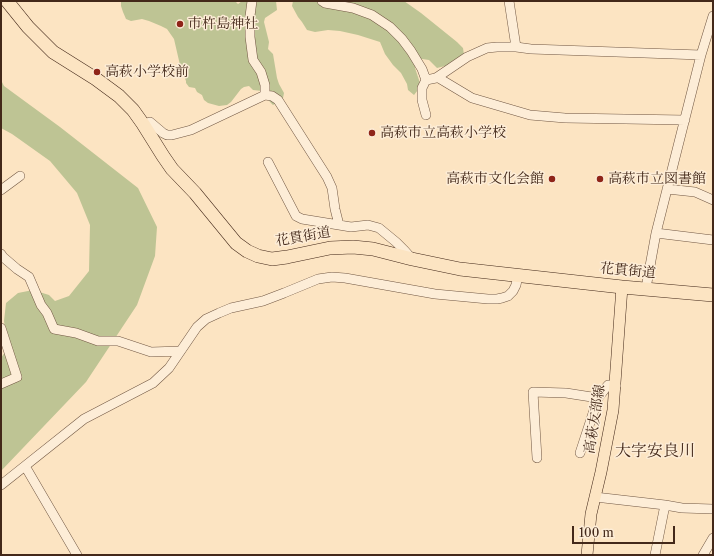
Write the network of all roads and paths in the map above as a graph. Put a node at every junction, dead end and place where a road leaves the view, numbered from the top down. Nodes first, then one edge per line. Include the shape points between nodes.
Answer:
1 (7, 1) edge
2 (252, 1) edge
3 (322, 1) edge
4 (508, 1) edge
5 (713, 16) edge
6 (516, 47) junction
7 (713, 48) edge
8 (702, 50) junction
9 (437, 77) junction
10 (426, 80) junction
11 (265, 95) junction
12 (426, 115) dead end
13 (685, 120) junction
14 (143, 124) junction
15 (268, 162) dead end
16 (20, 176) dead end
17 (667, 189) junction
18 (1, 190) edge
19 (713, 200) edge
20 (339, 225) junction
21 (656, 233) junction
22 (713, 240) edge
23 (2, 257) edge
24 (412, 259) junction
25 (518, 275) junction
26 (622, 287) junction
27 (646, 288) junction
28 (713, 295) edge
29 (1, 328) edge
30 (180, 351) junction
31 (1, 384) edge
32 (616, 386) junction
33 (598, 398) junction
34 (580, 453) dead end
35 (537, 458) dead end
36 (25, 466) junction
37 (1, 485) edge
38 (595, 497) junction
39 (665, 505) junction
40 (713, 509) edge
41 (713, 538) edge
42 (78, 555) edge
43 (587, 555) edge
44 (654, 555) edge
45 (703, 555) edge

1 - 14 highway, 花貫街道 via 53,52 119,96
2 - 11 street via 250,37 253,60 261,72
3 - 10 street via 372,15 390,27 411,51
4 - 6 street
5 - 8 street
6 - 8 street
6 - 9 street via 482,49
7 - 8 street
8 - 13 street
9 - 10 street
9 - 13 street via 472,98 530,115
10 - 12 street via 422,88 422,100
11 - 14 street via 191,130 172,135 162,133 150,122
11 - 20 street via 278,100 327,177 332,188
13 - 17 street
14 - 24 highway, 花貫街道 via 172,169 236,243 247,251 272,259 287,258 330,246 353,247
15 - 20 street via 296,216
16 - 18 street
17 - 19 street via 695,192
17 - 21 street
20 - 24 street via 368,225 379,228
21 - 22 street
21 - 27 street
23 - 30 street via 28,277 54,329 98,341 118,340 151,352
24 - 25 highway, 花貫街道 via 460,269
25 - 26 highway, 花貫街道
25 - 30 street via 516,285 508,296 497,299 435,294 345,278 318,279 263,301 231,308 206,319
26 - 27 highway, 花貫街道
26 - 32 main road, 高萩友部線
27 - 28 highway, 花貫街道
29 - 31 street via 17,376
30 - 36 street via 169,368 153,383 84,419
32 - 33 street via 608,384
32 - 38 main road, 高萩友部線
33 - 34 street
33 - 35 street via 534,392
36 - 37 street
36 - 42 street
38 - 39 street
38 - 43 main road, 高萩友部線
39 - 40 street
39 - 44 street
41 - 45 street

